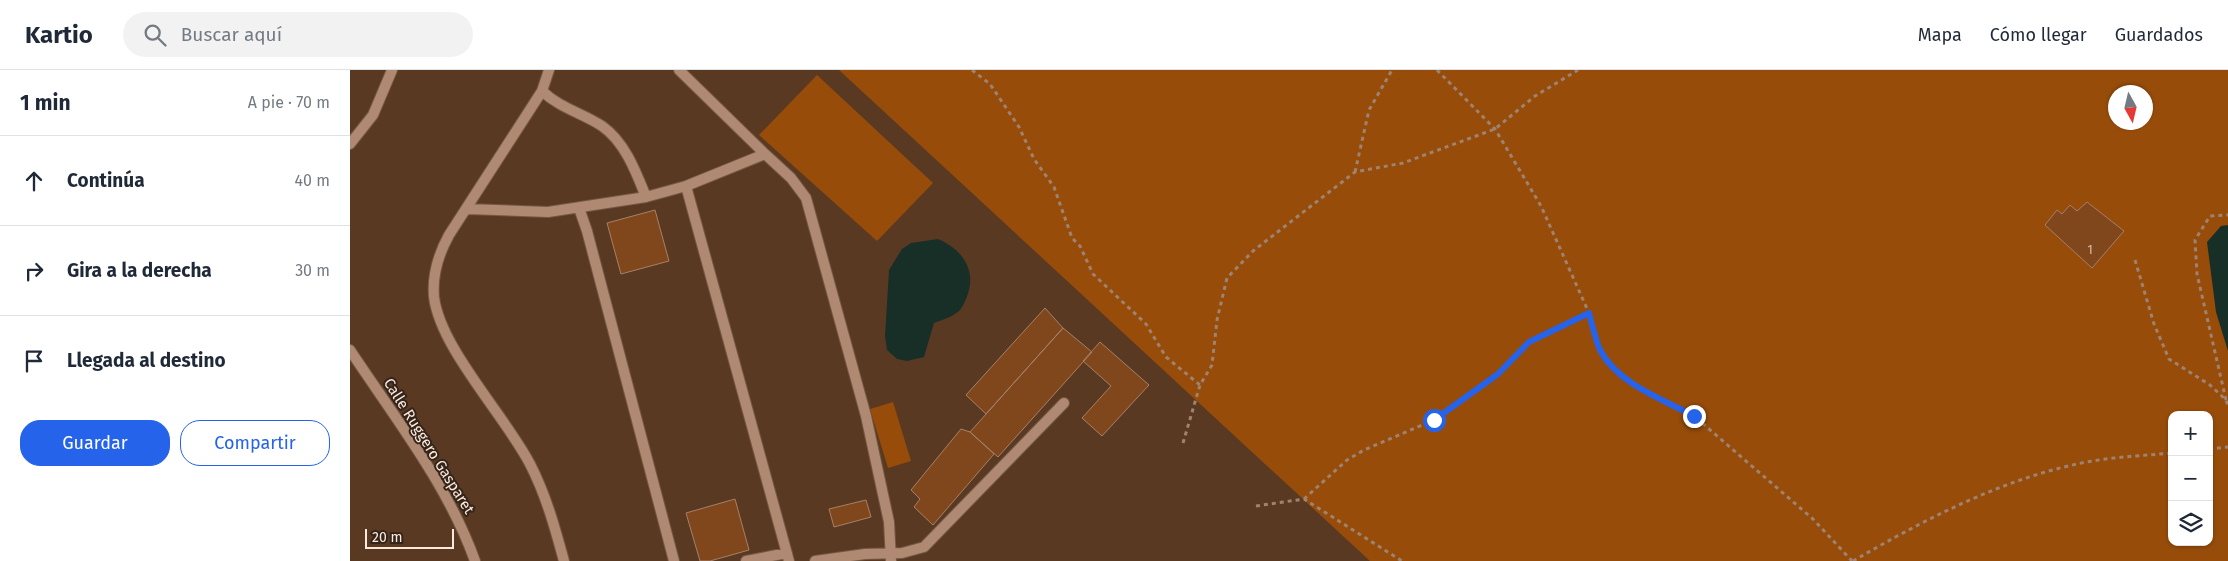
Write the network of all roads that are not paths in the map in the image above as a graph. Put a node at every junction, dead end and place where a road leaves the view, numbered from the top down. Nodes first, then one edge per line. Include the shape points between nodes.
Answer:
1 (392, 70) edge
2 (549, 70) edge
3 (679, 70) edge
4 (542, 91) junction
5 (350, 144) edge
6 (765, 154) junction
7 (686, 186) junction
8 (646, 197) junction
9 (579, 208) junction
10 (467, 209) junction
11 (350, 350) edge
12 (1064, 403) dead end
13 (788, 557) edge
14 (892, 557) edge
15 (475, 561) edge
16 (564, 561) edge
17 (674, 561) edge
18 (746, 561) edge
19 (815, 561) edge

1 - 5 street via 373,114
2 - 4 street
3 - 6 street
4 - 8 street via 553,102 602,126 618,141
4 - 10 street
6 - 7 street
6 - 14 street via 791,178 806,198 868,424 889,522
7 - 8 street
7 - 13 street
8 - 9 street
9 - 10 street via 516,212
9 - 17 street
10 - 16 street via 440,252 435,269 434,299 460,357 529,462 542,489
11 - 15 street, Calle Ruggero Gasparet via 446,499
12 - 14 street via 924,547
13 - 18 street
14 - 19 street

